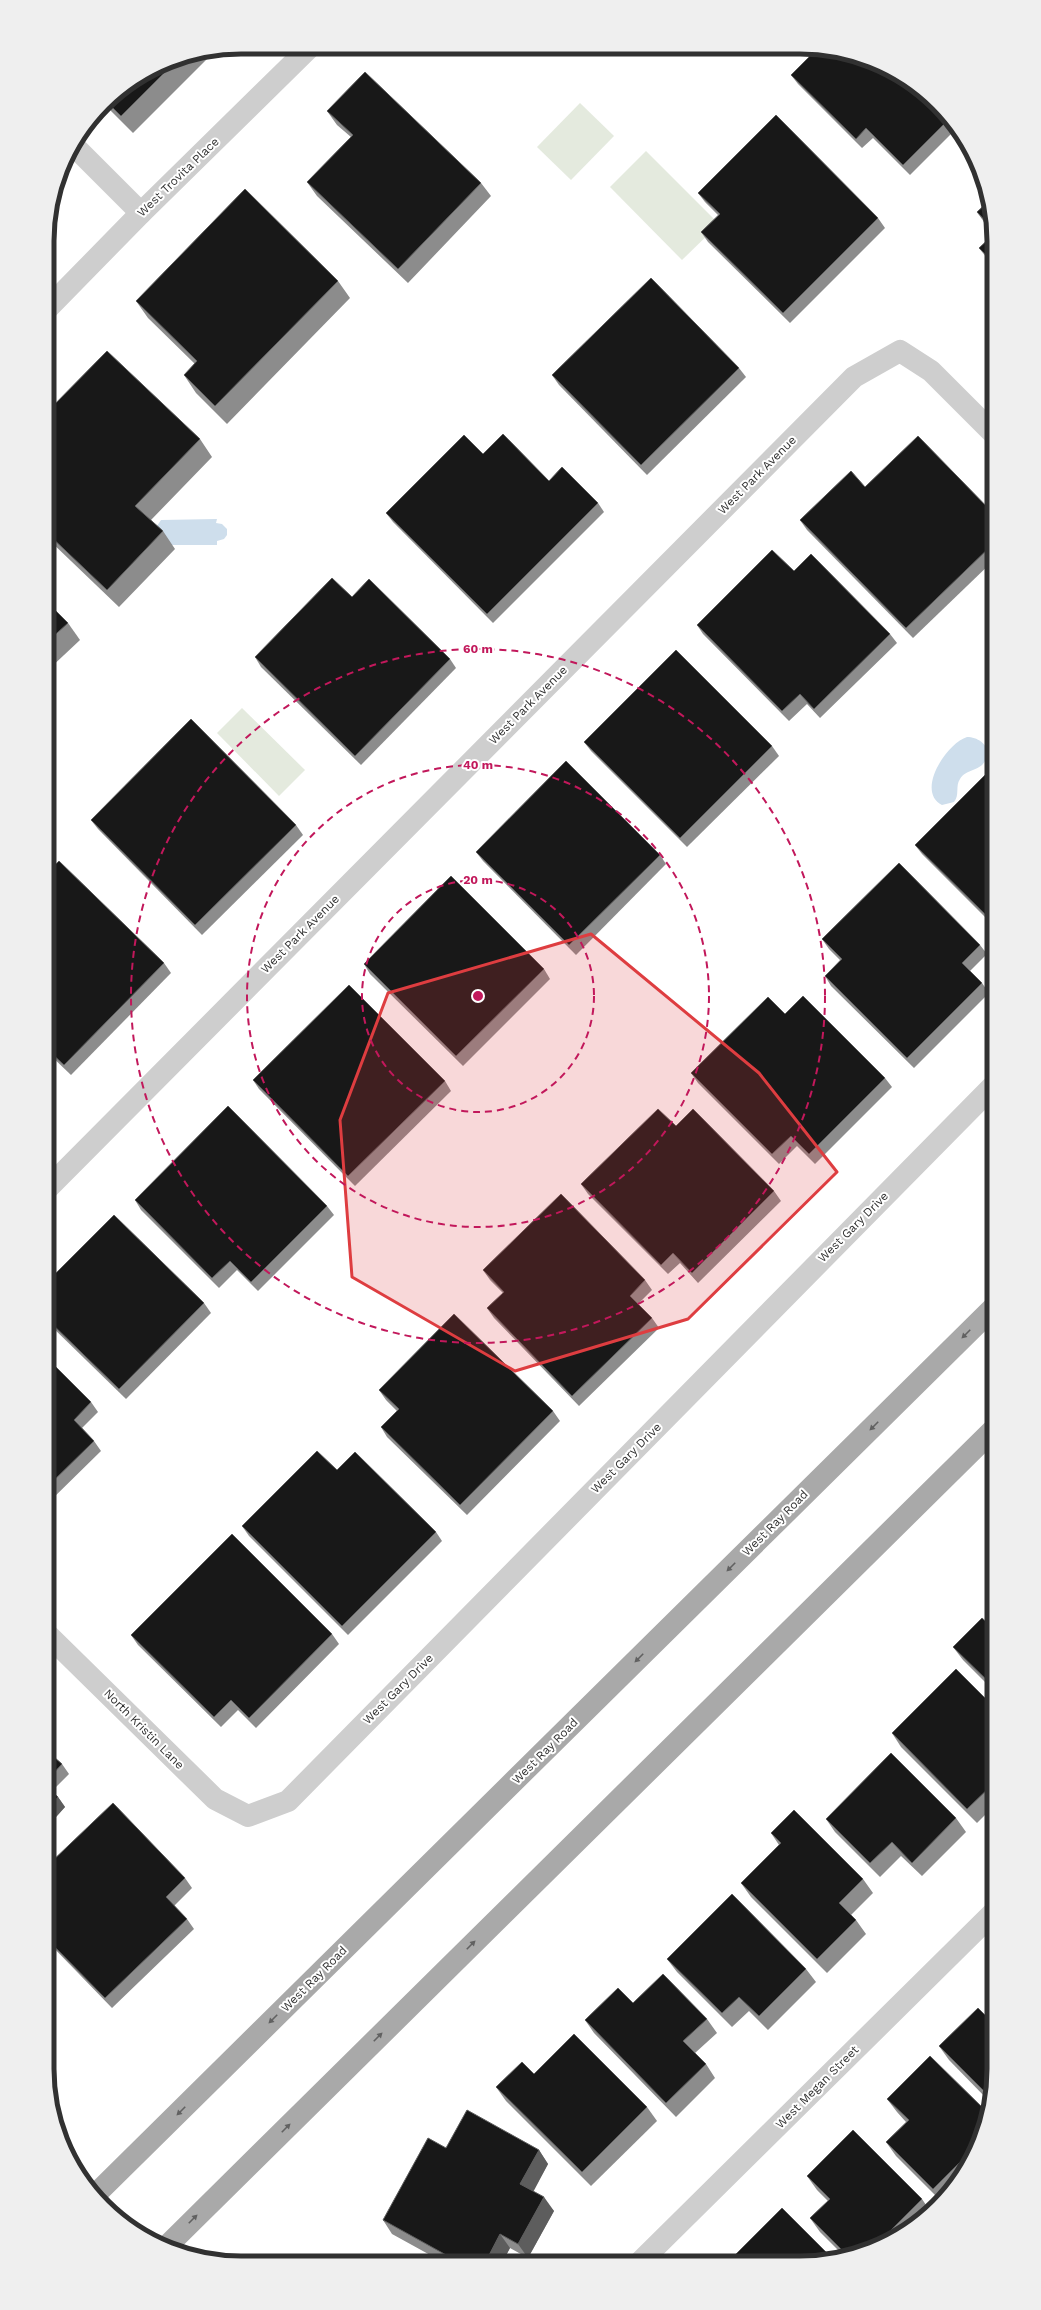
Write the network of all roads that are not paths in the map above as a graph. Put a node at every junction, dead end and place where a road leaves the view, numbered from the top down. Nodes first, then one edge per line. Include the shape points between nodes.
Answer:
1 (303, 54) edge
2 (78, 150) edge
3 (141, 213) junction
4 (54, 302) edge
5 (987, 427) edge
6 (987, 1092) edge
7 (54, 1182) edge
8 (987, 1314) edge
9 (987, 1436) edge
10 (54, 1641) edge
11 (248, 1816) joint
12 (987, 1919) edge
13 (99, 2191) edge
14 (171, 2243) edge
15 (646, 2256) edge

1 - 3 street, West Trovita Place
2 - 3 street
3 - 4 street, West Trovita Place
5 - 7 street, West Park Avenue via 931,371 900,351 854,377
6 - 11 street, West Gary Drive via 288,1801
8 -> 13 main road, West Ray Road
14 -> 9 main road
10 - 11 street, North Kristin Lane via 215,1799
12 - 15 street, West Megan Street

